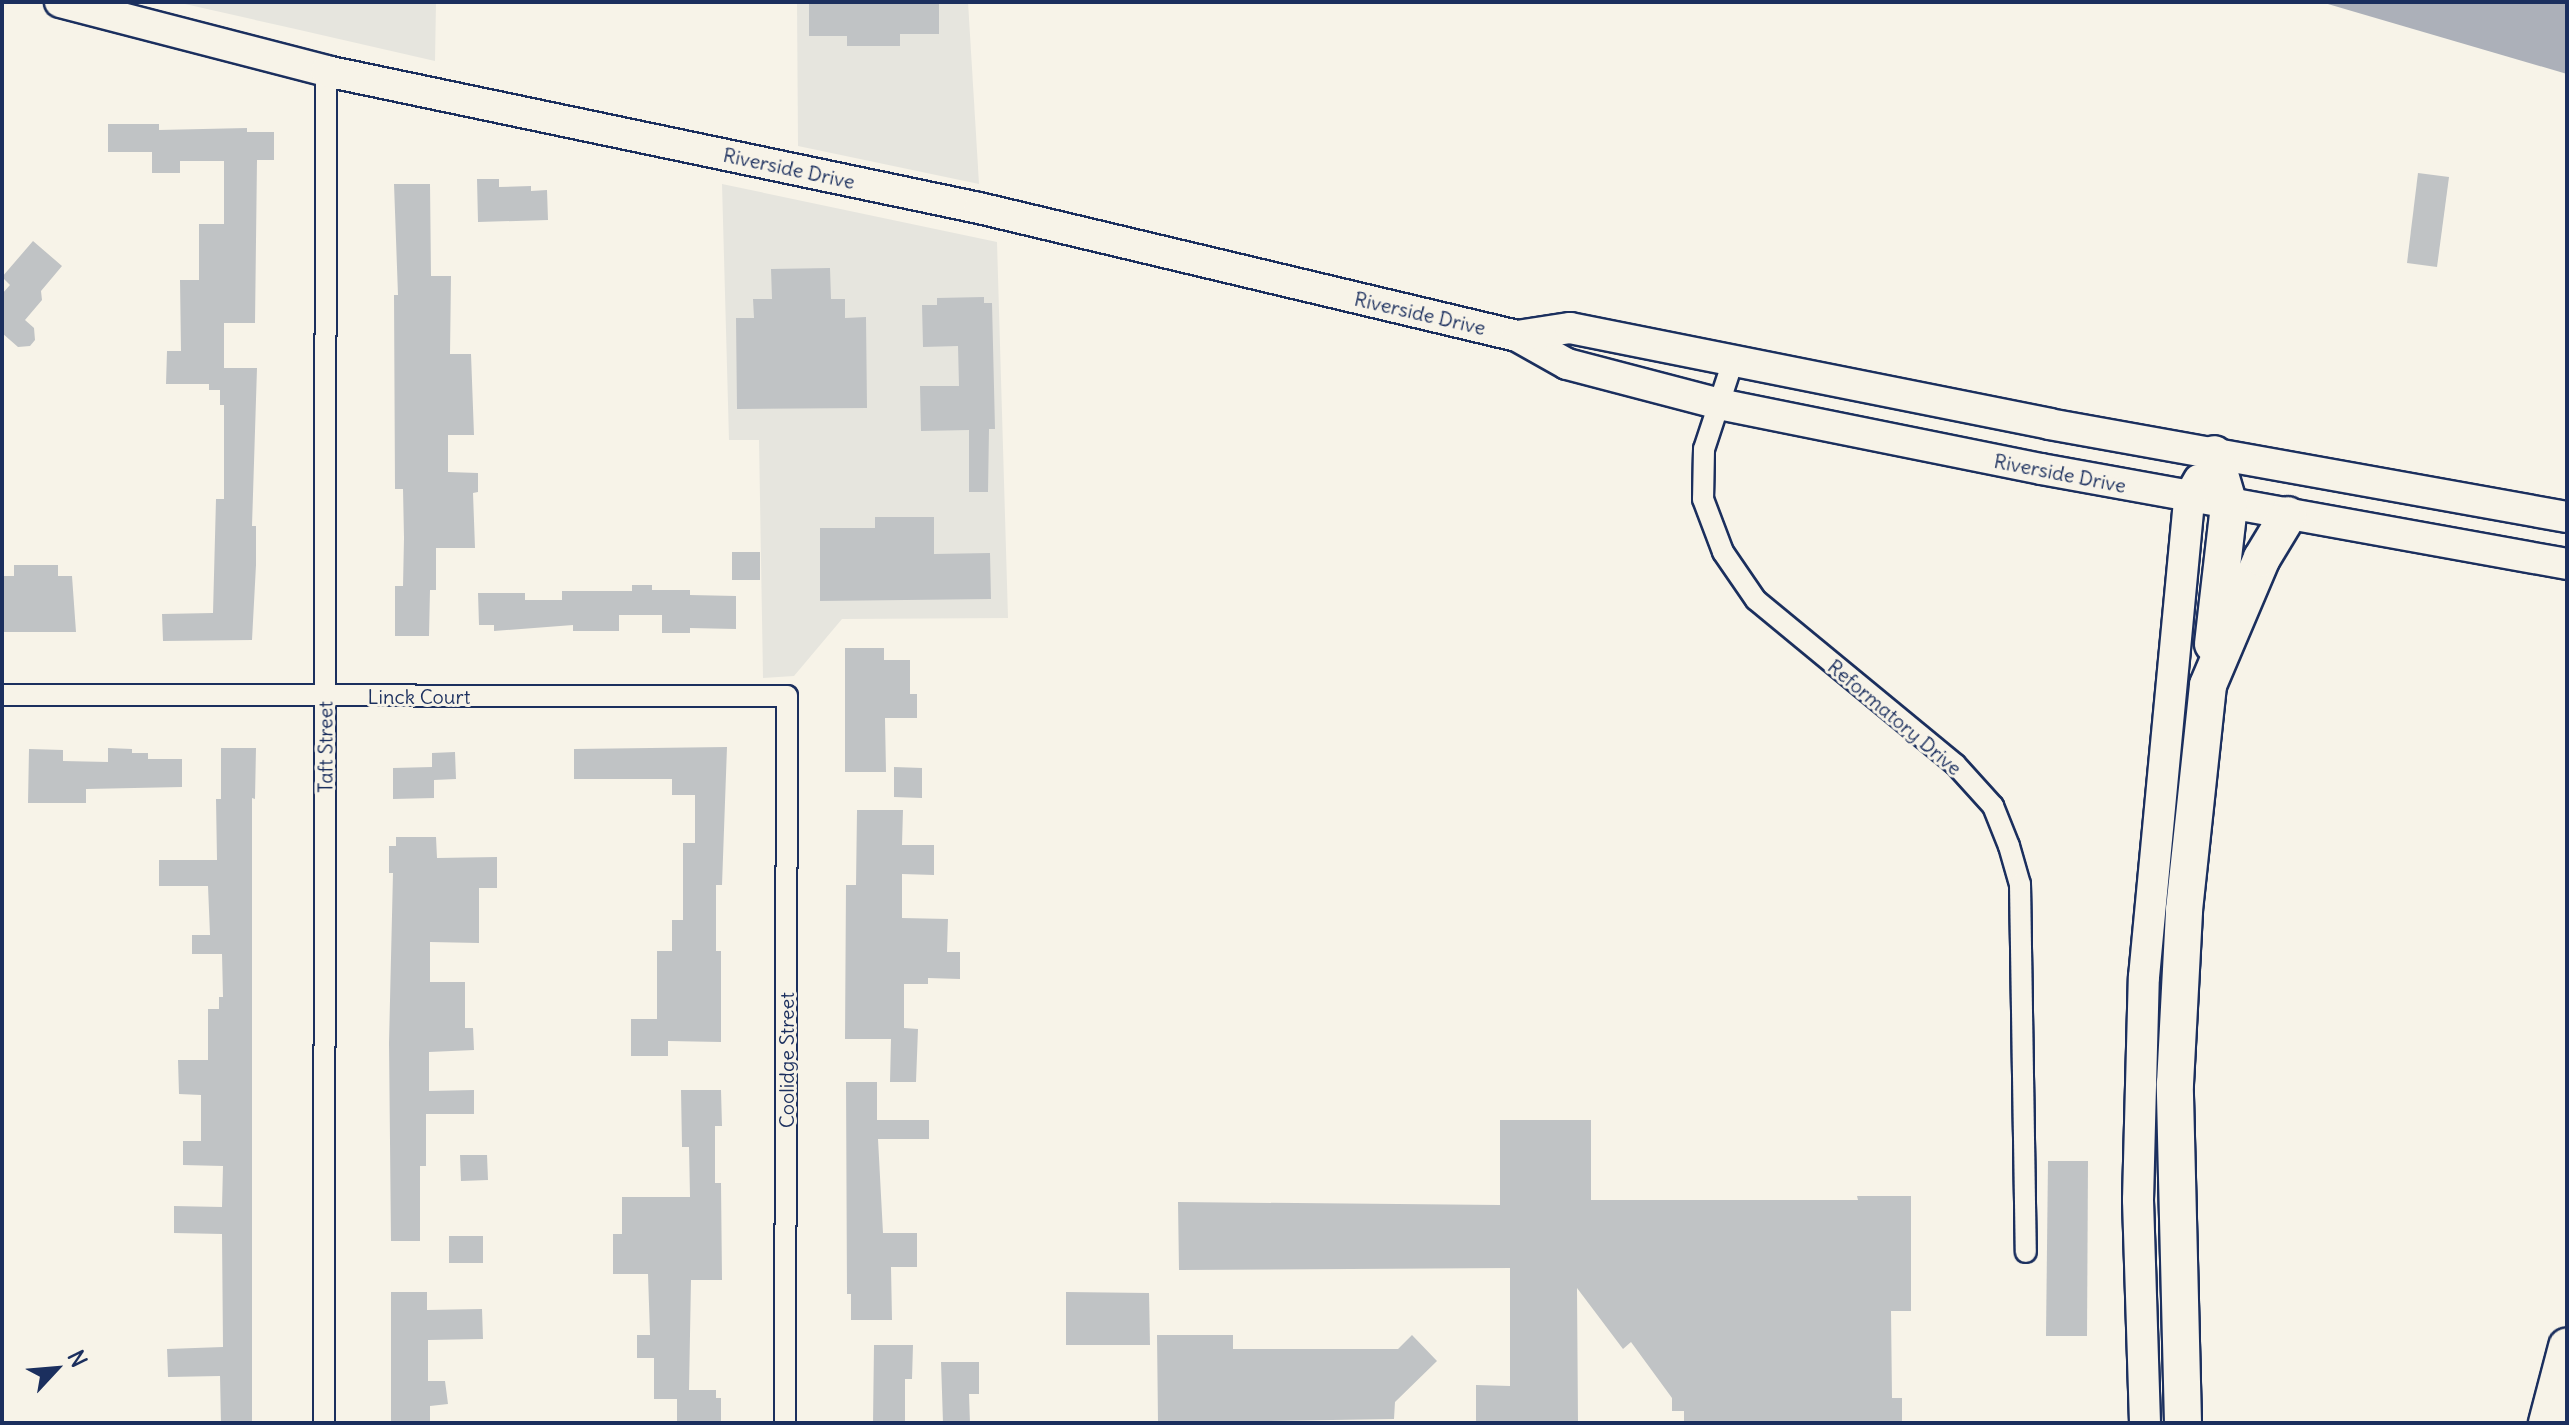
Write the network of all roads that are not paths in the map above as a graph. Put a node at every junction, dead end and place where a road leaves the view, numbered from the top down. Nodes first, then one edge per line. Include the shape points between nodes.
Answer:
1 (60, 2) edge
2 (326, 71) junction
3 (1517, 336) junction
4 (1733, 361) junction
5 (1719, 404) junction
6 (2214, 454) junction
7 (2189, 497) junction
8 (2229, 505) junction
9 (2288, 515) junction
10 (2567, 517) edge
11 (2567, 564) edge
12 (2208, 685) junction
13 (2, 695) edge
14 (325, 695) junction
15 (787, 696) joint
16 (2026, 1252) dead end
17 (2566, 1351) edge
18 (324, 1423) edge
19 (785, 1423) edge
20 (2145, 1423) edge
21 (2183, 1423) edge
22 (2547, 1423) edge
23 (2564, 1423) edge

1 - 2 main road, Riverside Drive
2 - 3 main road, Riverside Drive via 979,208
2 - 14 street, Taft Street
3 - 4 main road, Riverside Drive via 1570,328
3 - 5 main road, Riverside Drive via 1567,364
4 - 5 street, Reformatory Drive
4 - 6 main road, Riverside Drive
5 - 7 main road, Riverside Drive
5 - 16 street, Reformatory Drive via 1704,449 1703,499 1723,552 1756,600 1955,764 1993,806 2009,846 2020,884
6 - 7 main road
6 - 8 highway
6 - 10 main road, Riverside Drive
7 - 8 main road, Riverside Drive
7 - 20 main road via 2144,977 2138,1200
8 - 9 main road, Riverside Drive
8 - 12 highway
9 - 11 main road, Riverside Drive
9 - 12 highway via 2262,558
12 - 21 highway via 2184,910 2175,1084
13 - 14 street, Linck Court
14 - 15 street, Linck Court
14 - 18 street, Taft Street
15 - 19 street, Coolidge Street
17 - 22 highway
17 - 23 highway

